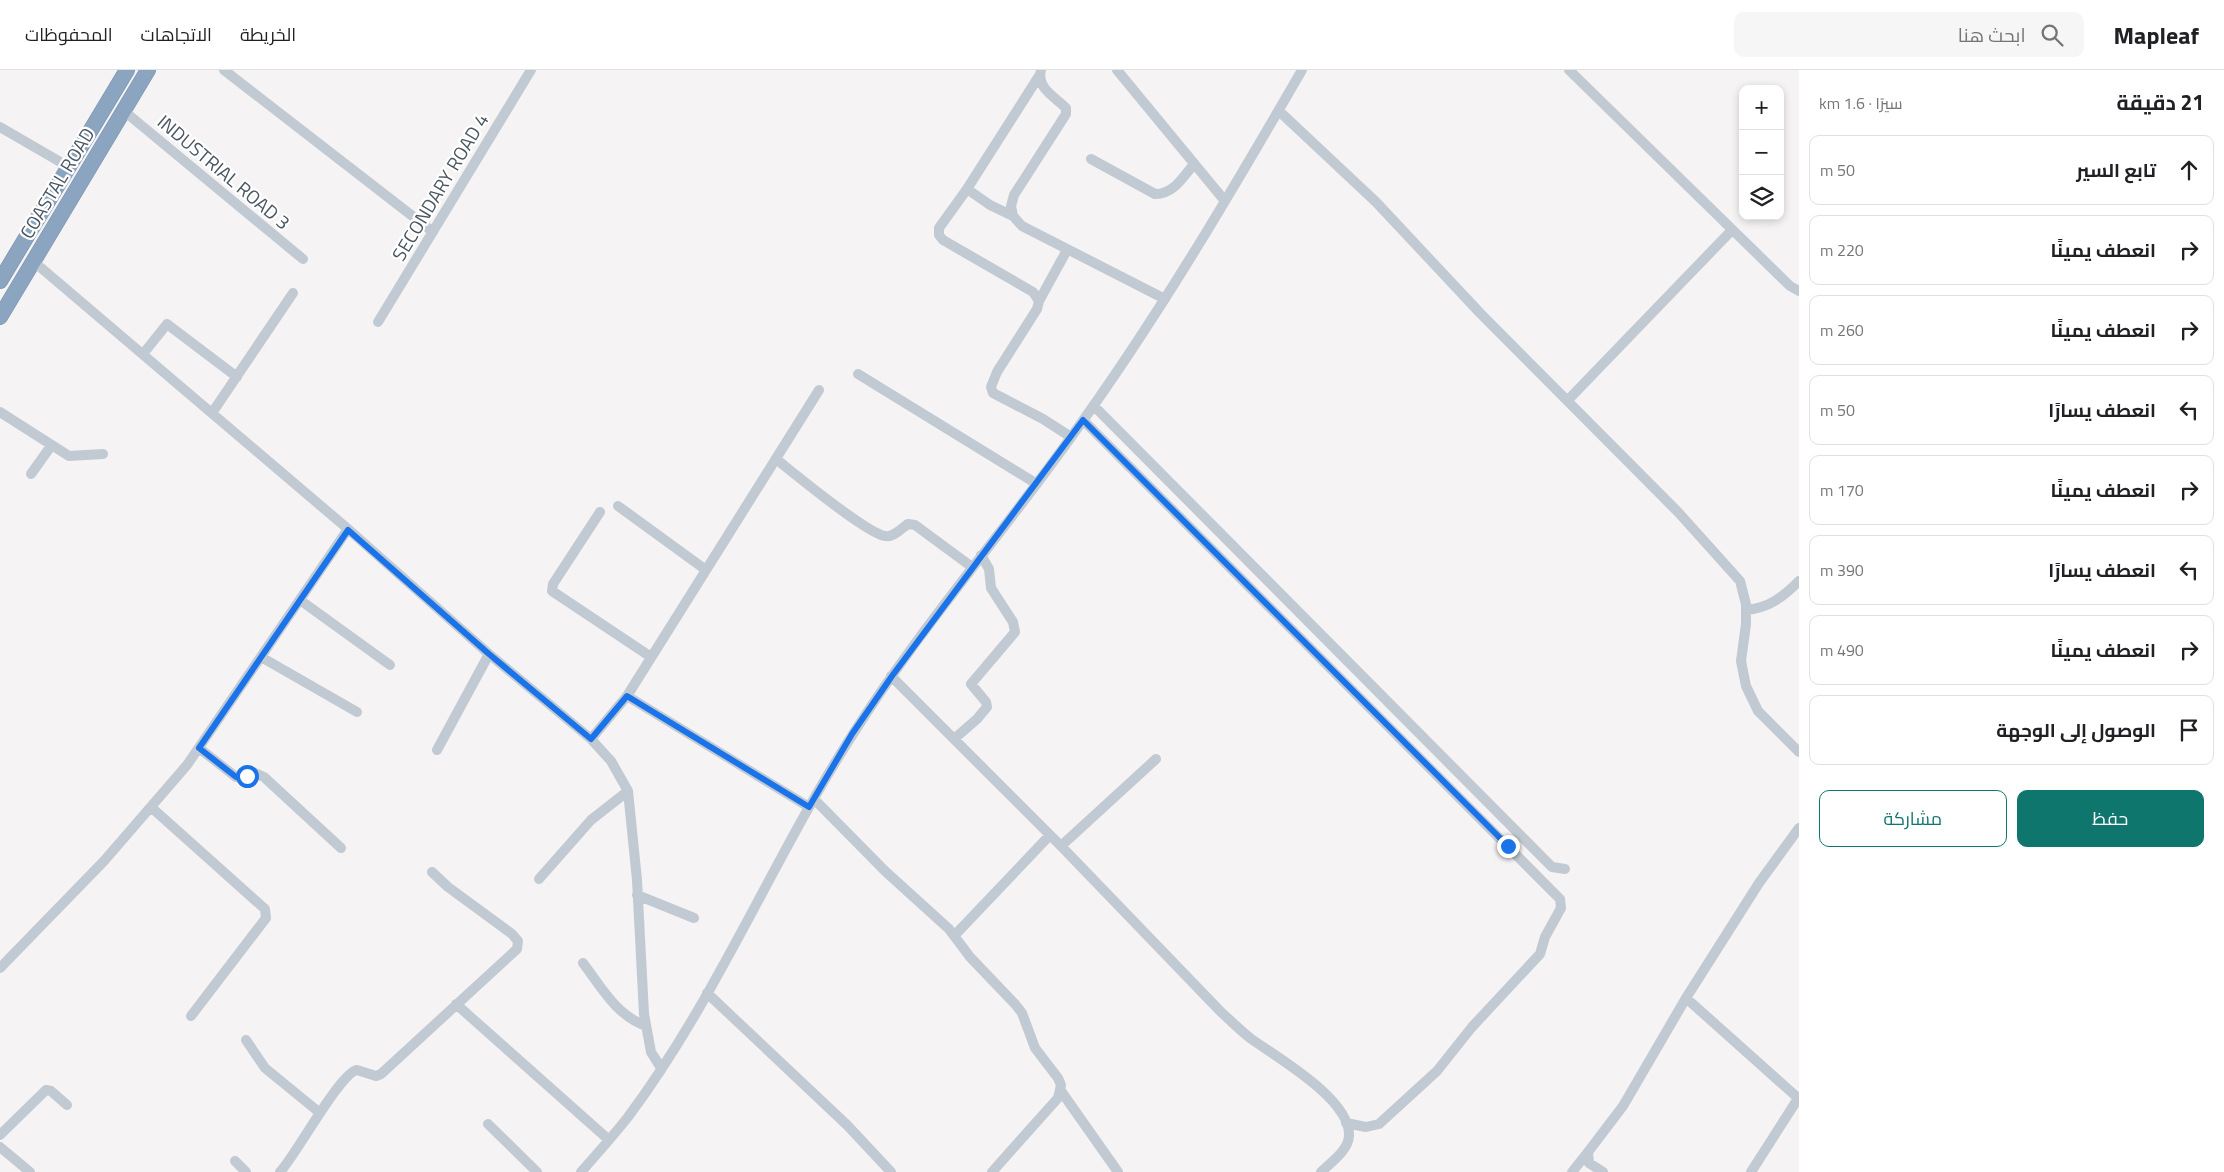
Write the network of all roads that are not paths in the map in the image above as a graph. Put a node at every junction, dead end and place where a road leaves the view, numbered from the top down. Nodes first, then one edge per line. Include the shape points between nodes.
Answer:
1 (127, 70) edge
2 (148, 70) edge
3 (224, 70) edge
4 (531, 70) edge
5 (1117, 70) edge
6 (1302, 70) edge
7 (1569, 70) edge
8 (1040, 73) edge
9 (124, 111) junction
10 (1279, 111) junction
11 (0, 128) edge
12 (1092, 159) dead end
13 (1194, 164) junction
14 (69, 167) junction
15 (967, 189) junction
16 (1225, 201) junction
17 (1013, 216) junction
18 (1732, 230) junction
19 (433, 232) junction
20 (1067, 250) junction
21 (303, 259) dead end
22 (33, 261) junction
23 (0, 282) edge
24 (1799, 291) edge
25 (293, 293) dead end
26 (1165, 299) junction
27 (1039, 301) junction
28 (0, 317) edge
29 (378, 322) dead end
30 (143, 354) junction
31 (858, 374) dead end
32 (237, 377) junction
33 (819, 390) dead end
34 (1568, 400) junction
35 (1094, 406) junction
36 (0, 412) edge
37 (212, 413) junction
38 (1083, 420) junction
39 (1071, 437) junction
40 (51, 446) junction
41 (103, 454) dead end
42 (776, 459) junction
43 (31, 474) dead end
44 (1037, 484) junction
45 (618, 506) dead end
46 (600, 512) dead end
47 (348, 530) junction
48 (981, 556) junction
49 (972, 567) junction
50 (706, 570) junction
51 (1799, 581) edge
52 (300, 600) junction
53 (1746, 610) junction
54 (489, 654) junction
55 (261, 657) junction
56 (651, 657) junction
57 (390, 666) dead end
58 (892, 676) junction
59 (627, 696) junction
60 (357, 712) dead end
61 (591, 739) junction
62 (954, 739) junction
63 (199, 748) junction
64 (437, 750) dead end
65 (1799, 752) edge
66 (1156, 759) dead end
67 (628, 791) junction
68 (811, 803) junction
69 (152, 808) junction
70 (1799, 828) edge
71 (1050, 835) junction
72 (1062, 846) junction
73 (341, 848) dead end
74 (1565, 869) dead end
75 (432, 872) dead end
76 (539, 880) dead end
77 (637, 895) junction
78 (694, 918) dead end
79 (954, 936) junction
80 (583, 963) dead end
81 (0, 968) edge
82 (706, 993) junction
83 (1686, 998) junction
84 (456, 1004) junction
85 (191, 1016) dead end
86 (646, 1026) junction
87 (246, 1040) dead end
88 (661, 1068) junction
89 (1061, 1092) junction
90 (1799, 1097) edge
91 (67, 1105) dead end
92 (320, 1113) junction
93 (1346, 1123) junction
94 (488, 1124) dead end
95 (0, 1135) edge
96 (609, 1140) junction
97 (0, 1147) edge
98 (1588, 1152) junction
99 (235, 1161) dead end
100 (30, 1172) edge
101 (246, 1172) edge
102 (280, 1172) edge
103 (537, 1172) edge
104 (581, 1172) edge
105 (892, 1172) edge
106 (992, 1172) edge
107 (1118, 1172) edge
108 (1321, 1172) edge
109 (1572, 1172) edge
110 (1604, 1172) edge
111 (1751, 1172) edge

1 - 14 highway, COASTAL ROAD
2 - 9 highway, COASTAL ROAD
3 - 19 street
4 - 19 street, SECONDARY ROAD 4
5 - 13 street
6 - 10 street
7 - 18 street
8 - 15 street
8 - 17 street via 1042,84 1066,108 1066,114 1014,195
9 - 21 street, INDUSTRIAL ROAD 3
9 - 22 highway, COASTAL ROAD
10 - 16 street
10 - 34 street via 1376,202 1480,313
11 - 14 street
12 - 13 street via 1155,194 1172,190
13 - 16 street
14 - 23 highway, COASTAL ROAD
15 - 17 street
15 - 27 street via 939,228 939,235 1033,292
16 - 26 street
17 - 20 street via 1022,226
18 - 24 street
18 - 34 street
19 - 29 street, SECONDARY ROAD 4
20 - 26 street
20 - 27 street
22 - 28 highway, COASTAL ROAD
22 - 30 street
25 - 32 street
26 - 35 street
27 - 39 street via 990,388 993,393
30 - 32 street via 166,324
30 - 37 street
31 - 44 street
32 - 37 street
33 - 42 street
34 - 53 street via 1678,512 1740,581
35 - 38 street
35 - 74 street via 1552,866
36 - 40 street
37 - 47 street
38 - 39 street
38 - 93 street via 1560,899 1561,908 1545,937 1540,954 1437,1070 1379,1124 1366,1127
39 - 44 street
40 - 41 street via 69,456
40 - 43 street
42 - 49 street via 866,527 891,536 908,524 915,525
42 - 50 street
44 - 48 street
45 - 50 street
46 - 56 street via 553,584 552,591
47 - 52 street
47 - 54 street
48 - 49 street
48 - 62 street via 989,569 991,588 1015,632 971,684 987,707
49 - 58 street
50 - 56 street
51 - 53 street via 1777,601 1763,608
52 - 55 street
52 - 57 street
53 - 65 street via 1741,661 1750,699
54 - 61 street
54 - 64 street
55 - 60 street
55 - 63 street
56 - 59 street
58 - 62 street
58 - 68 street via 852,734
59 - 61 street
59 - 68 street
61 - 67 street via 612,761
62 - 71 street
63 - 69 street
63 - 73 street via 236,777 244,778 253,772 264,776
66 - 72 street
67 - 76 street via 590,820
67 - 77 street
68 - 79 street
68 - 82 street
69 - 81 street
69 - 85 street via 266,913 266,918
70 - 83 street via 1759,883
71 - 72 street
71 - 79 street
72 - 93 street via 1221,1012 1249,1037 1307,1077
75 - 84 street via 518,941 517,949
77 - 78 street
77 - 86 street
79 - 89 street via 1022,1013 1030,1039 1058,1078
80 - 86 street via 620,1012
82 - 88 street
82 - 105 street
83 - 90 street
83 - 98 street via 1623,1106
84 - 92 street via 381,1074 376,1076 353,1071
84 - 96 street
86 - 88 street via 651,1052
87 - 92 street via 265,1068
88 - 96 street
89 - 106 street
89 - 107 street
90 - 111 street
91 - 95 street via 52,1091 46,1090
92 - 102 street
93 - 108 street via 1348,1142
94 - 103 street
96 - 104 street
97 - 100 street
98 - 109 street
98 - 110 street via 1589,1163
99 - 101 street

